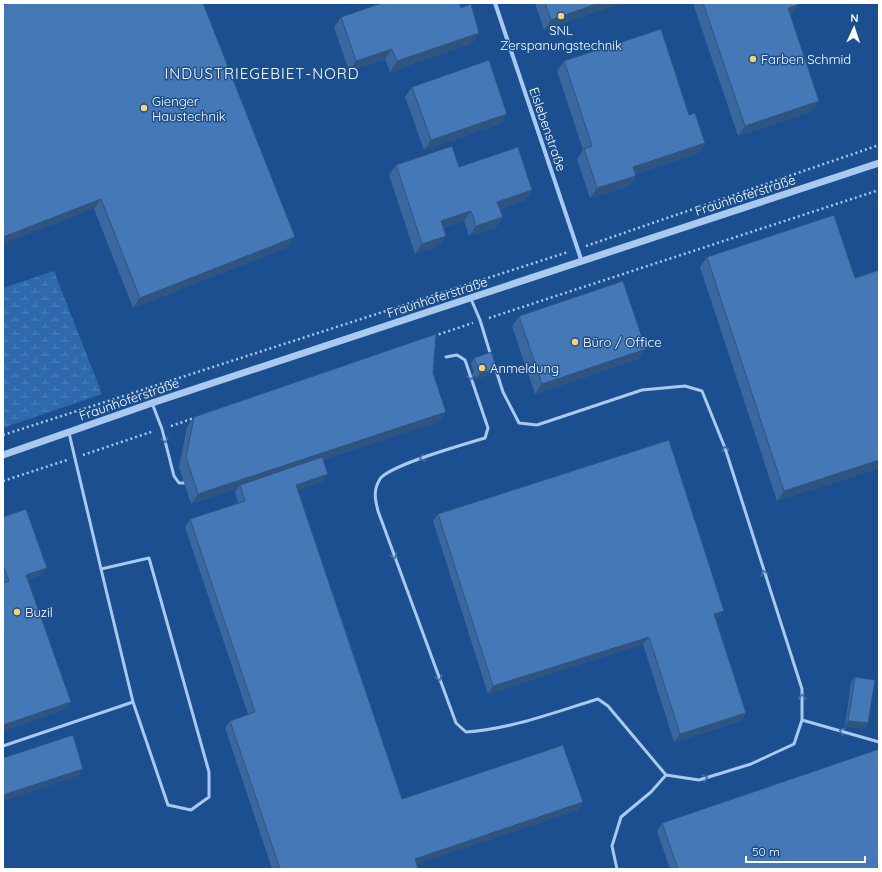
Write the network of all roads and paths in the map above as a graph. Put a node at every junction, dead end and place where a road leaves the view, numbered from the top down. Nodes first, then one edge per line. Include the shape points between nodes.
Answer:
1 (495, 3) edge
2 (879, 145) edge
3 (879, 163) edge
4 (879, 190) edge
5 (578, 249) junction
6 (582, 262) junction
7 (471, 299) junction
8 (480, 320) junction
9 (429, 338) edge
10 (446, 357) dead end
11 (492, 358) edge
12 (494, 364) edge
13 (152, 403) junction
14 (200, 416) edge
15 (162, 428) junction
16 (69, 433) junction
17 (3, 435) edge
18 (3, 455) edge
19 (75, 457) junction
20 (3, 481) edge
21 (184, 483) dead end
22 (101, 569) junction
23 (132, 702) junction
24 (802, 720) junction
25 (879, 742) edge
26 (3, 746) edge
27 (666, 775) junction
28 (617, 869) edge

1 - 5 street, Eislebenstraße
2 - 5 path
3 - 6 street, Fraunhoferstraße
4 - 8 path
5 - 6 street, Eislebenstraße
5 - 17 path
6 - 7 street, Fraunhoferstraße
7 - 8 lane
7 - 13 street, Fraunhoferstraße
8 - 9 path
8 - 11 lane
10 -> 27 lane via 456,355 465,360 488,428 485,438 403,464 380,478 374,494 456,723 466,732 480,731 503,727 598,699 608,706
24 -> 12 lane via 802,689 725,448 702,391 685,386 642,390 537,425 518,423 503,392
13 - 15 lane
13 - 16 street, Fraunhoferstraße
14 - 15 path
15 - 19 path
15 -> 21 lane via 174,476 179,483
16 - 18 street, Fraunhoferstraße
16 - 19 lane
19 - 20 path
19 - 22 lane
22 - 23 lane
22 - 23 lane via 149,558 209,772 208,798 191,810 168,805
23 - 26 lane
25 -> 24 lane
27 -> 24 lane via 699,780 751,764 794,744
27 - 28 lane via 621,817 612,846

